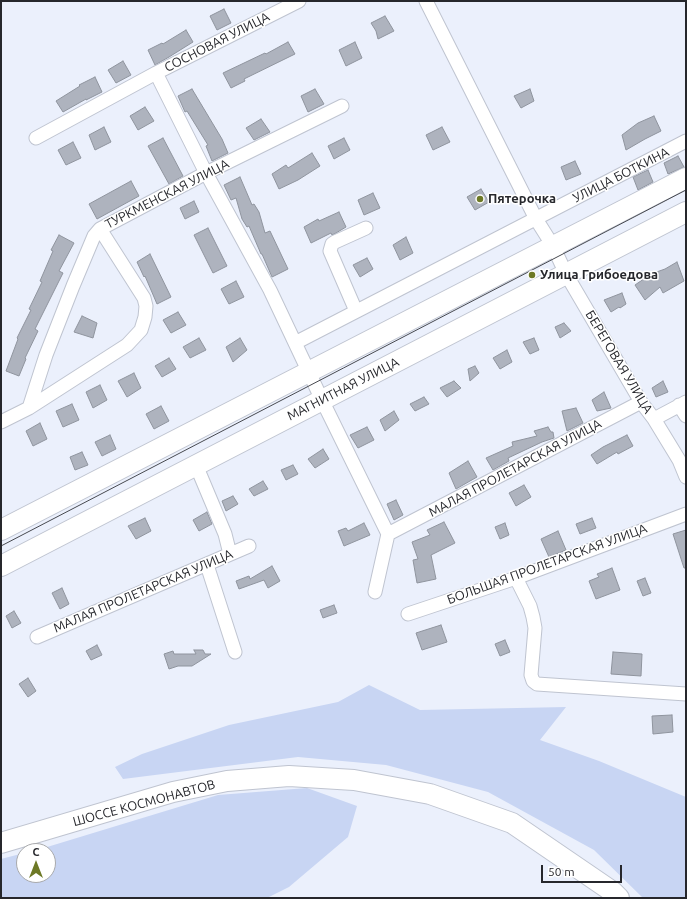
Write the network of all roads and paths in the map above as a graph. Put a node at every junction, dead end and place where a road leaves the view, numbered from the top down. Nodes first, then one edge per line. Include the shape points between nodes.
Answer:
1 (299, 1) edge
2 (426, 1) edge
3 (156, 73) junction
4 (342, 106) dead end
5 (36, 138) dead end
6 (686, 141) edge
7 (206, 173) junction
8 (686, 178) edge
9 (686, 212) edge
10 (536, 219) junction
11 (366, 228) dead end
12 (100, 229) junction
13 (553, 246) junction
14 (566, 274) junction
15 (356, 311) junction
16 (295, 343) junction
17 (309, 372) junction
18 (322, 400) junction
19 (641, 402) junction
20 (29, 408) junction
21 (684, 408) edge
22 (654, 419) junction
23 (1, 422) edge
24 (196, 465) junction
25 (686, 476) edge
26 (686, 514) edge
27 (1, 530) edge
28 (388, 534) junction
29 (248, 546) dead end
30 (230, 554) junction
31 (207, 564) junction
32 (1, 566) edge
33 (516, 578) junction
34 (375, 592) dead end
35 (408, 614) dead end
36 (37, 637) dead end
37 (236, 652) dead end
38 (686, 694) edge
39 (1, 843) edge
40 (619, 898) edge

1 - 3 street, СОСНОВАЯ УЛИЦА
2 - 10 street, БЕРЕГОВАЯ УЛИЦА
3 - 5 street, СОСНОВАЯ УЛИЦА
3 - 7 street
4 - 7 street, ТУРКМЕНСКАЯ УЛИЦА
6 - 10 street, УЛИЦА БОТКИНА
7 - 12 street, ТУРКМЕНСКАЯ УЛИЦА
7 - 16 street via 270,290
8 - 13 main road
9 - 14 main road, МАГНИТНАЯ УЛИЦА
10 - 13 street, БЕРЕГОВАЯ УЛИЦА
10 - 15 street, УЛИЦА БОТКИНА
11 - 15 street via 335,242 330,251
12 - 20 street, ТУРКМЕНСКАЯ УЛИЦА via 94,236 73,286
12 - 20 street via 144,298 145,317 141,330 127,345
13 - 14 street, БЕРЕГОВАЯ УЛИЦА
13 - 17 main road
14 - 18 main road, МАГНИТНАЯ УЛИЦА
14 - 19 street, БЕРЕГОВАЯ УЛИЦА
15 - 16 street, УЛИЦА БОТКИНА
16 - 17 street
17 - 18 street
17 - 27 main road
18 - 24 main road, МАГНИТНАЯ УЛИЦА
18 - 28 street
19 - 22 street, БЕРЕГОВАЯ УЛИЦА
19 - 28 street, МАЛАЯ ПРОЛЕТАРСКАЯ УЛИЦА
20 - 23 street
21 - 22 street
22 - 25 street, БЕРЕГОВАЯ УЛИЦА
24 - 30 street via 225,534
24 - 32 main road, МАГНИТНАЯ УЛИЦА
26 - 33 street, БОЛЬШАЯ ПРОЛЕТАРСКАЯ УЛИЦА
28 - 34 street
29 - 30 street, МАЛАЯ ПРОЛЕТАРСКАЯ УЛИЦА
30 - 31 street, МАЛАЯ ПРОЛЕТАРСКАЯ УЛИЦА
31 - 36 street, МАЛАЯ ПРОЛЕТАРСКАЯ УЛИЦА
31 - 37 street
33 - 35 street, БОЛЬШАЯ ПРОЛЕТАРСКАЯ УЛИЦА
33 - 38 street via 533,617 531,675 537,684
39 - 40 main road, ШОССЕ КОСМОНАВТОВ via 173,792 227,781 289,776 354,780 430,794 512,823

